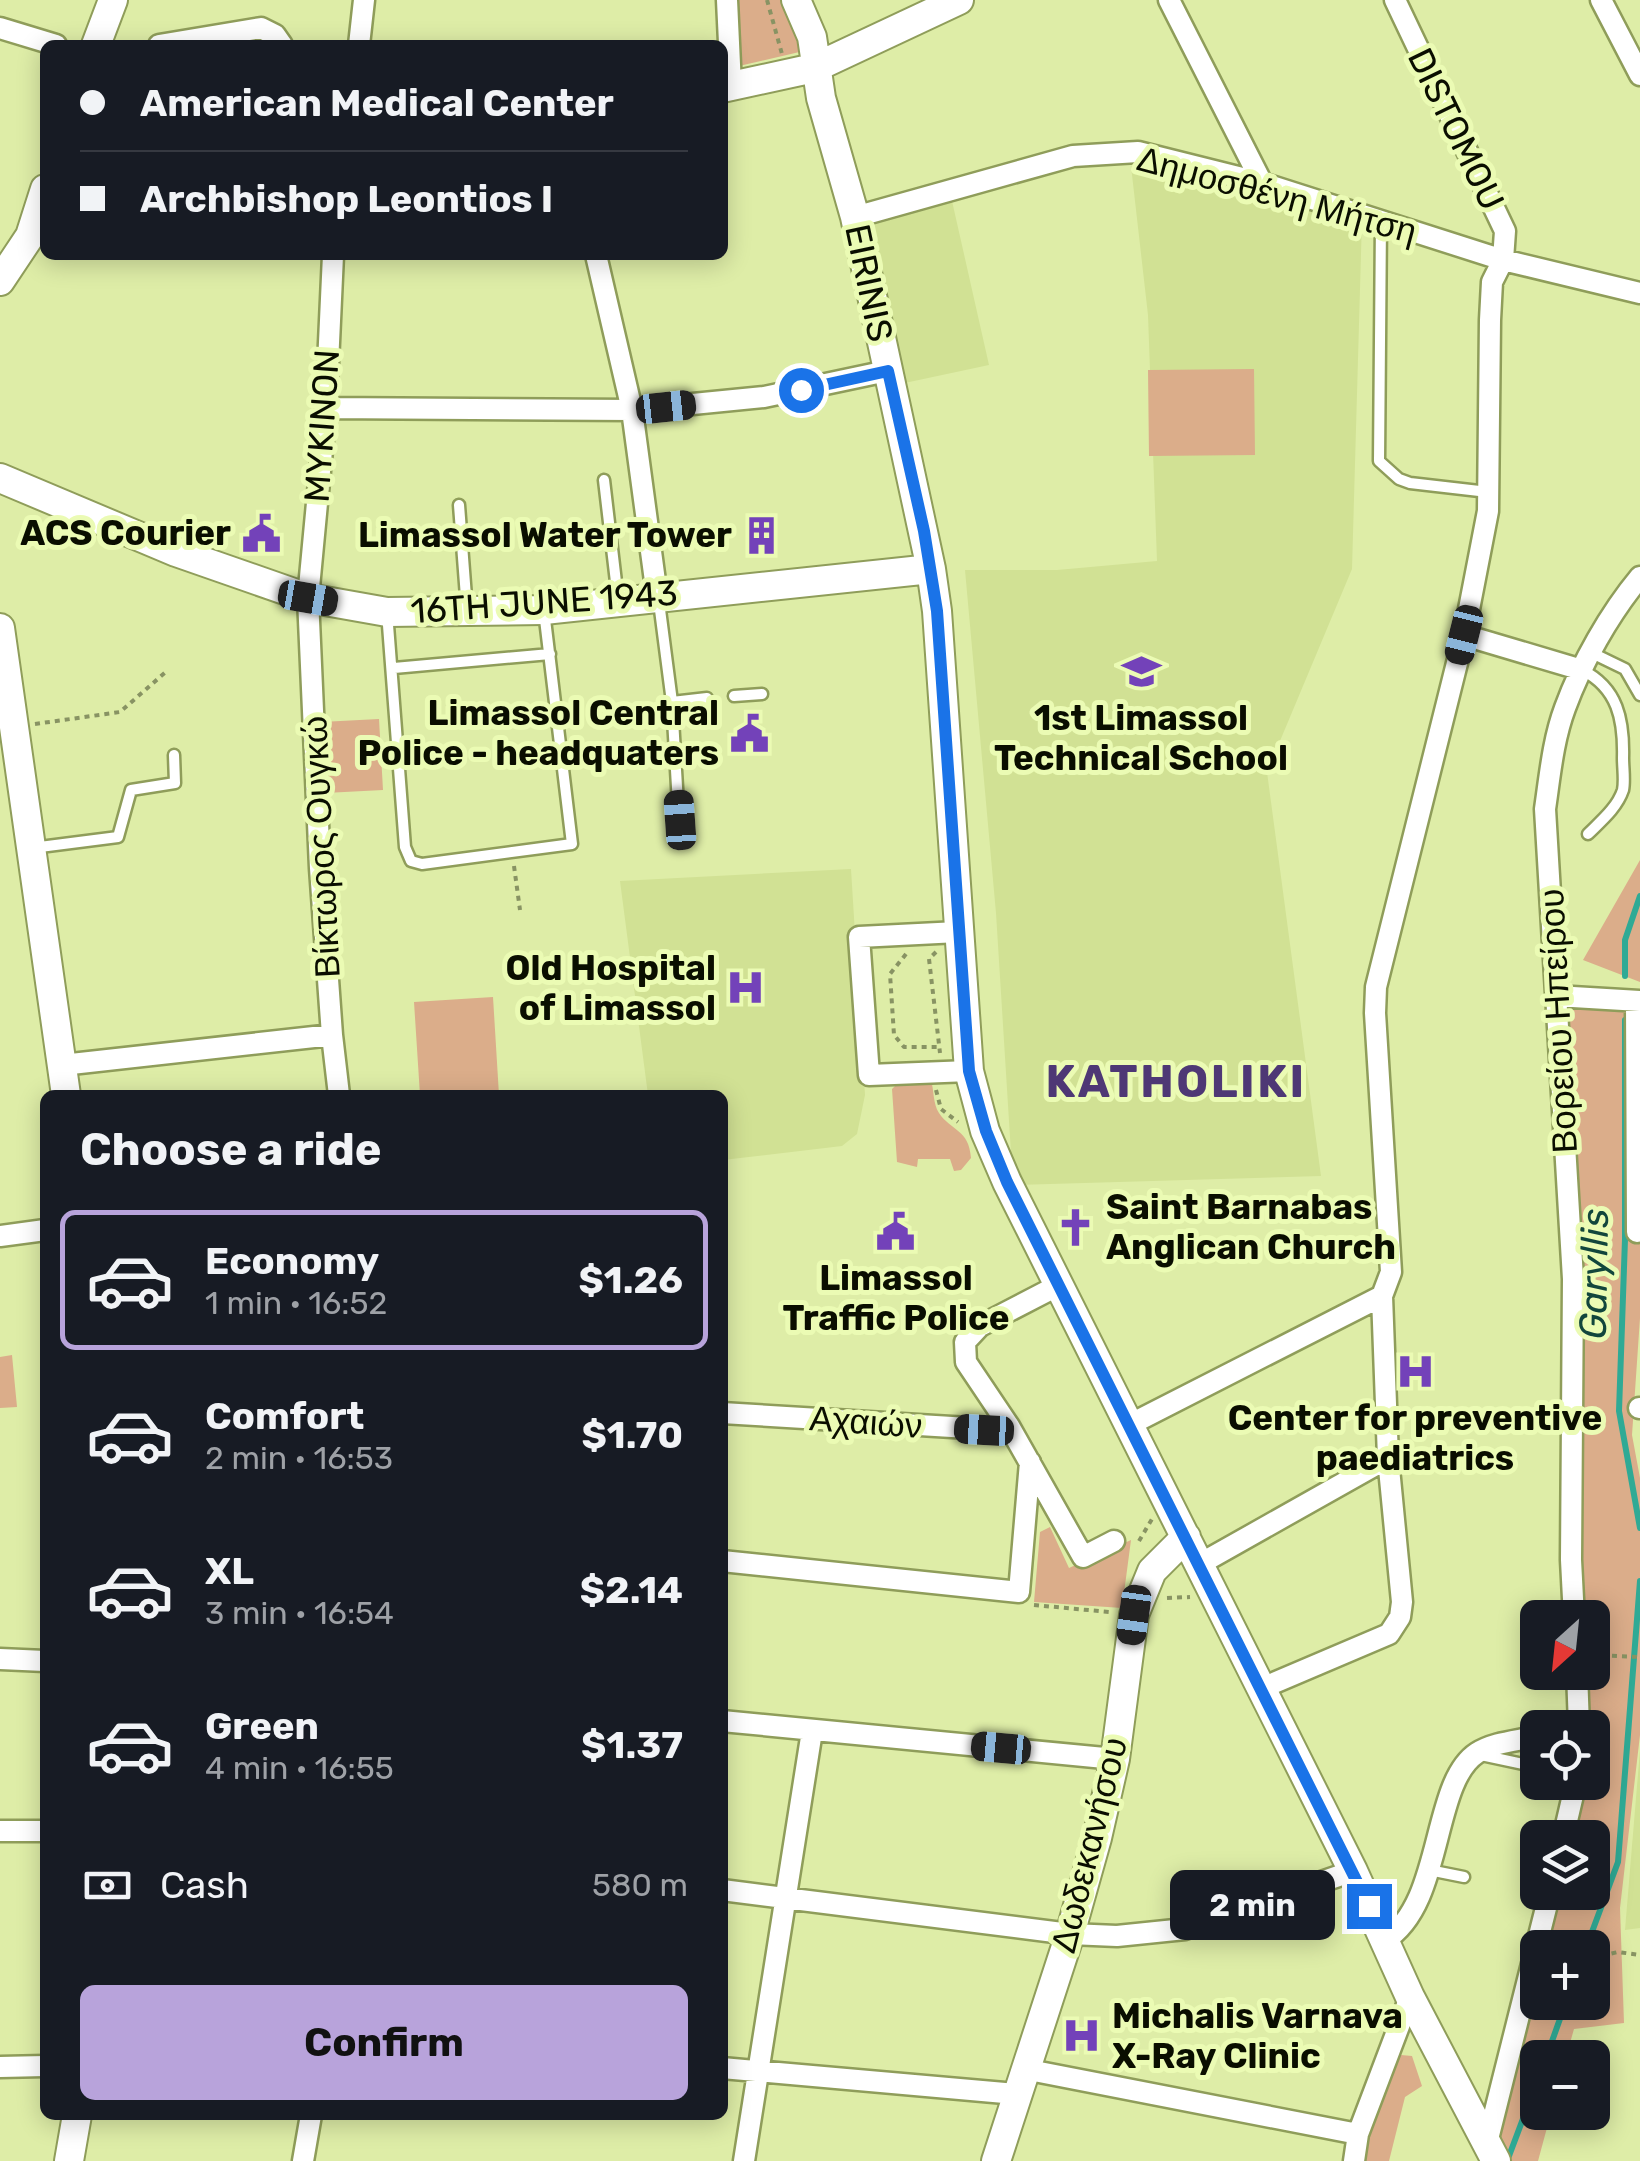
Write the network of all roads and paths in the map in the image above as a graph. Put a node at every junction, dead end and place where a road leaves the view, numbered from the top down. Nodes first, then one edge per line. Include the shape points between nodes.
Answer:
1 (113, 0) edge
2 (364, 0) edge
3 (728, 0) edge
4 (767, 0) edge
5 (796, 0) edge
6 (959, 0) edge
7 (1169, 0) edge
8 (1394, 0) edge
9 (1601, 0) edge
10 (0, 28) edge
11 (40, 40) edge
12 (98, 40) edge
13 (189, 40) edge
14 (278, 40) edge
15 (360, 40) edge
16 (728, 40) edge
17 (784, 58) dead end
18 (814, 68) junction
19 (1640, 75) edge
20 (728, 87) edge
21 (1262, 183) junction
22 (855, 217) junction
23 (1381, 220) junction
24 (38, 235) edge
25 (332, 260) edge
26 (597, 260) edge
27 (1502, 260) junction
28 (1, 281) edge
29 (1640, 294) edge
30 (888, 371) junction
31 (326, 408) junction
32 (632, 410) junction
33 (0, 478) edge
34 (604, 480) dead end
35 (1489, 492) junction
36 (459, 505) dead end
37 (931, 569) junction
38 (1640, 577) edge
39 (657, 596) junction
40 (308, 598) junction
41 (618, 600) junction
42 (544, 610) junction
43 (467, 611) junction
44 (387, 612) junction
45 (0, 628) edge
46 (1464, 635) junction
47 (550, 654) junction
48 (2, 657) edge
49 (1587, 662) junction
50 (394, 668) junction
51 (168, 670) dead end
52 (762, 694) dead end
53 (1640, 695) edge
54 (734, 696) dead end
55 (707, 698) dead end
56 (672, 702) junction
57 (26, 725) dead end
58 (174, 755) dead end
59 (680, 820) dead end
60 (1588, 834) dead end
61 (31, 848) junction
62 (512, 852) junction
63 (520, 910) dead end
64 (958, 932) junction
65 (928, 949) dead end
66 (913, 950) dead end
67 (936, 952) dead end
68 (1556, 996) junction
69 (1638, 1001) edge
70 (332, 1035) junction
71 (941, 1047) dead end
72 (62, 1065) junction
73 (969, 1071) junction
74 (936, 1080) dead end
75 (65, 1090) edge
76 (339, 1090) edge
77 (970, 1130) dead end
78 (40, 1231) edge
79 (1638, 1232) edge
80 (0, 1236) edge
81 (1058, 1285) junction
82 (1382, 1296) junction
83 (728, 1413) edge
84 (1009, 1426) junction
85 (1130, 1426) junction
86 (1388, 1458) junction
87 (1030, 1462) junction
88 (1186, 1537) junction
89 (1114, 1541) dead end
90 (728, 1562) edge
91 (1198, 1564) junction
92 (1019, 1592) junction
93 (1573, 1600) edge
94 (1134, 1615) junction
95 (1610, 1656) edge
96 (1640, 1657) edge
97 (0, 1659) edge
98 (40, 1661) edge
99 (1262, 1688) junction
100 (728, 1722) edge
101 (812, 1731) junction
102 (1520, 1741) edge
103 (1475, 1754) junction
104 (1115, 1759) junction
105 (1520, 1763) edge
106 (0, 1831) edge
107 (40, 1832) edge
108 (1428, 1870) junction
109 (1353, 1872) junction
110 (1464, 1877) dead end
111 (728, 1891) edge
112 (786, 1897) junction
113 (1546, 1910) edge
114 (1070, 1934) junction
115 (1385, 1940) junction
116 (1610, 1954) edge
117 (1640, 1955) edge
118 (1410, 1998) junction
119 (0, 2066) edge
120 (40, 2066) edge
121 (728, 2069) edge
122 (756, 2072) junction
123 (1020, 2082) junction
124 (75, 2120) edge
125 (310, 2120) edge
126 (1358, 2134) junction
127 (1491, 2152) edge
128 (68, 2161) edge
129 (303, 2161) edge
130 (744, 2161) edge
131 (996, 2161) edge
132 (1354, 2161) edge

1 - 12 main road
2 - 15 street
3 - 16 street
4 - 17 path
5 - 18 main road, EIRINIS via 812,37
6 - 18 main road
7 - 21 street
8 - 27 street, DISTOMOU via 1505,231
9 - 19 street
10 - 11 street
13 - 14 street via 262,28
18 - 20 main road
18 - 22 main road, EIRINIS
21 - 22 street, Δημοσθένη Μήτση via 1138,152 1073,156
21 - 23 street, Δημοσθένη Μήτση
22 - 30 main road, EIRINIS
23 - 27 street, Δημοσθένη Μήτση
23 - 35 lane via 1379,461 1410,483
24 - 28 main road
25 - 31 street, MYKINON
26 - 32 street
27 - 29 street, Δημοσθένη Μήτση
27 - 35 street via 1492,282
30 - 32 street via 764,397
30 - 37 main road, EIRINIS
31 - 32 street
31 - 40 street, MYKINON
32 - 39 street
33 - 40 main road, 16TH JUNE 1943 via 162,547
34 - 41 lane
35 - 46 street
36 - 43 lane
37 - 39 main road, 16TH JUNE 1943
37 - 64 main road, EIRINIS
38 - 49 street, Βορείου Ηπείρου
39 - 41 main road, 16TH JUNE 1943
39 - 56 lane
40 - 44 main road, 16TH JUNE 1943
40 - 70 street, Βίκτωρος Ουγκώ
41 - 42 main road, 16TH JUNE 1943
42 - 43 main road, 16TH JUNE 1943
42 - 47 lane
43 - 44 main road, 16TH JUNE 1943
44 - 50 lane
45 - 48 main road
46 - 49 street
46 - 82 street via 1376,987 1392,1272
47 - 50 lane
47 - 62 lane via 572,844
48 - 61 main road
49 - 53 lane via 1625,669
49 - 60 lane via 1618,705 1624,737 1624,788
49 - 68 street, Βορείου Ηπείρου via 1565,706 1545,809
50 - 62 lane via 411,861
51 - 57 path via 120,712
52 - 54 lane
55 - 56 lane
56 - 59 lane
58 - 61 lane via 175,783 131,790 118,837
61 - 72 main road
62 - 63 path
64 - 73 main road, EIRINIS
64 - 73 street via 859,937 863,992 870,1075
65 - 67 path
66 - 71 path via 890,974 894,1036 904,1047
68 - 69 street
68 - 93 street, Βορείου Ηπείρου via 1573,1278
69 - 79 street
70 - 72 street
70 - 76 street, Βίκτωρος Ουγκώ
72 - 75 main road
73 - 81 main road, EIRINIS via 992,1148
74 - 77 path via 941,1109
78 - 80 street
81 - 84 street via 980,1326 965,1342 966,1362
81 - 85 main road, EIRINIS
82 - 85 street
82 - 86 street
83 - 84 street, Αχαιών via 984,1430
84 - 87 street
85 - 88 main road, EIRINIS
86 - 91 street
86 - 99 street via 1402,1602 1396,1628
87 - 89 street via 1084,1557
87 - 92 street
88 - 91 main road, EIRINIS
88 - 94 main road, Δωδεκανήσου via 1152,1572
90 - 92 street
91 - 99 main road, EIRINIS
92 - 94 path via 1022,1603
94 - 104 main road, Δωδεκανήσου
95 - 96 path
97 - 98 street
99 - 109 main road, EIRINIS
100 - 101 street
101 - 104 street
101 - 112 street
102 - 103 street
103 - 105 lane
103 - 108 street via 1458,1774
104 - 114 main road, Δωδεκανήσου
106 - 107 street
108 - 110 lane
108 - 115 street via 1416,1904
109 - 114 street via 1185,1929
109 - 115 main road, EIRINIS
111 - 112 street
112 - 114 street
112 - 122 street
113 - 127 street
114 - 123 main road, Δωδεκανήσου
115 - 118 main road, EIRINIS
116 - 117 path
118 - 126 street
118 - 127 main road, EIRINIS
119 - 120 street
121 - 122 street
122 - 123 street
122 - 130 street
123 - 126 street
123 - 131 main road, Δωδεκανήσου
124 - 128 main road
125 - 129 street
126 - 132 street

